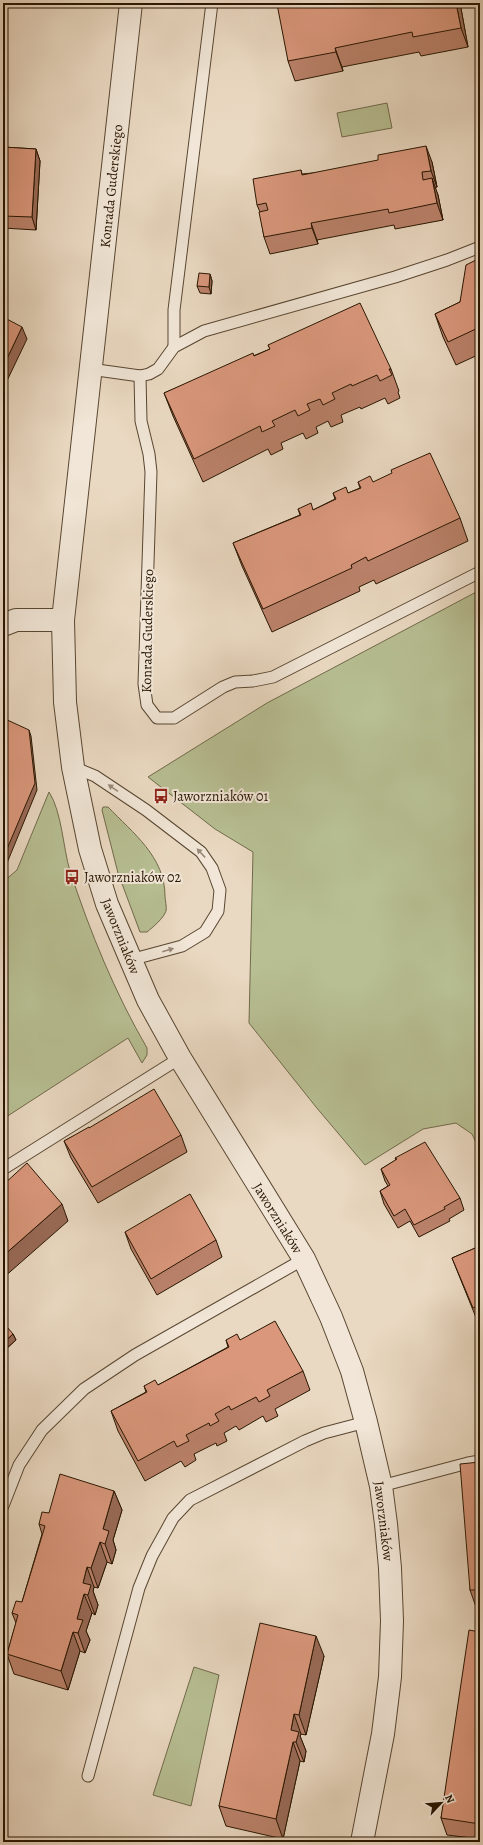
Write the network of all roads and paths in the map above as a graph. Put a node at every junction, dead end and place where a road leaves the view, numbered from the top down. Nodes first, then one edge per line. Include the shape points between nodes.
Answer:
1 (132, 3) edge
2 (212, 3) edge
3 (480, 247) edge
4 (174, 347) junction
5 (90, 369) junction
6 (140, 376) junction
7 (480, 572) edge
8 (63, 620) junction
9 (3, 625) edge
10 (74, 767) junction
11 (130, 960) junction
12 (180, 1058) junction
13 (3, 1169) edge
14 (304, 1259) junction
15 (366, 1422) junction
16 (480, 1461) edge
17 (381, 1486) junction
18 (3, 1506) edge
19 (88, 1776) dead end
20 (362, 1842) edge

1 - 5 street, Konrada Guderskiego
2 - 4 lane via 174,310
3 - 4 lane via 395,277 204,331
4 - 6 lane via 158,369
5 - 6 lane
5 - 8 street, Konrada Guderskiego
6 - 7 lane, Konrada Guderskiego via 141,420 151,472 144,684 147,705 157,718 174,718 235,682 273,677
8 - 9 street via 16,620
8 - 10 street, Jaworzniaków via 65,702
10 - 11 street, Jaworzniaków via 90,849 107,904
11 -> 10 lane via 182,946 205,932 218,911 220,890 212,868 201,852 146,810 95,776
11 - 12 street, Jaworzniaków via 148,1000
12 - 13 lane
12 - 14 street, Jaworzniaków
14 - 15 street, Jaworzniaków via 352,1371
14 - 18 lane via 134,1355 84,1389 42,1430 19,1466
15 - 17 street, Jaworzniaków
15 - 19 lane via 305,1440 190,1500 173,1518 152,1556 139,1588
16 - 17 lane
17 - 20 street, Jaworzniaków via 390,1568 390,1677 383,1734

